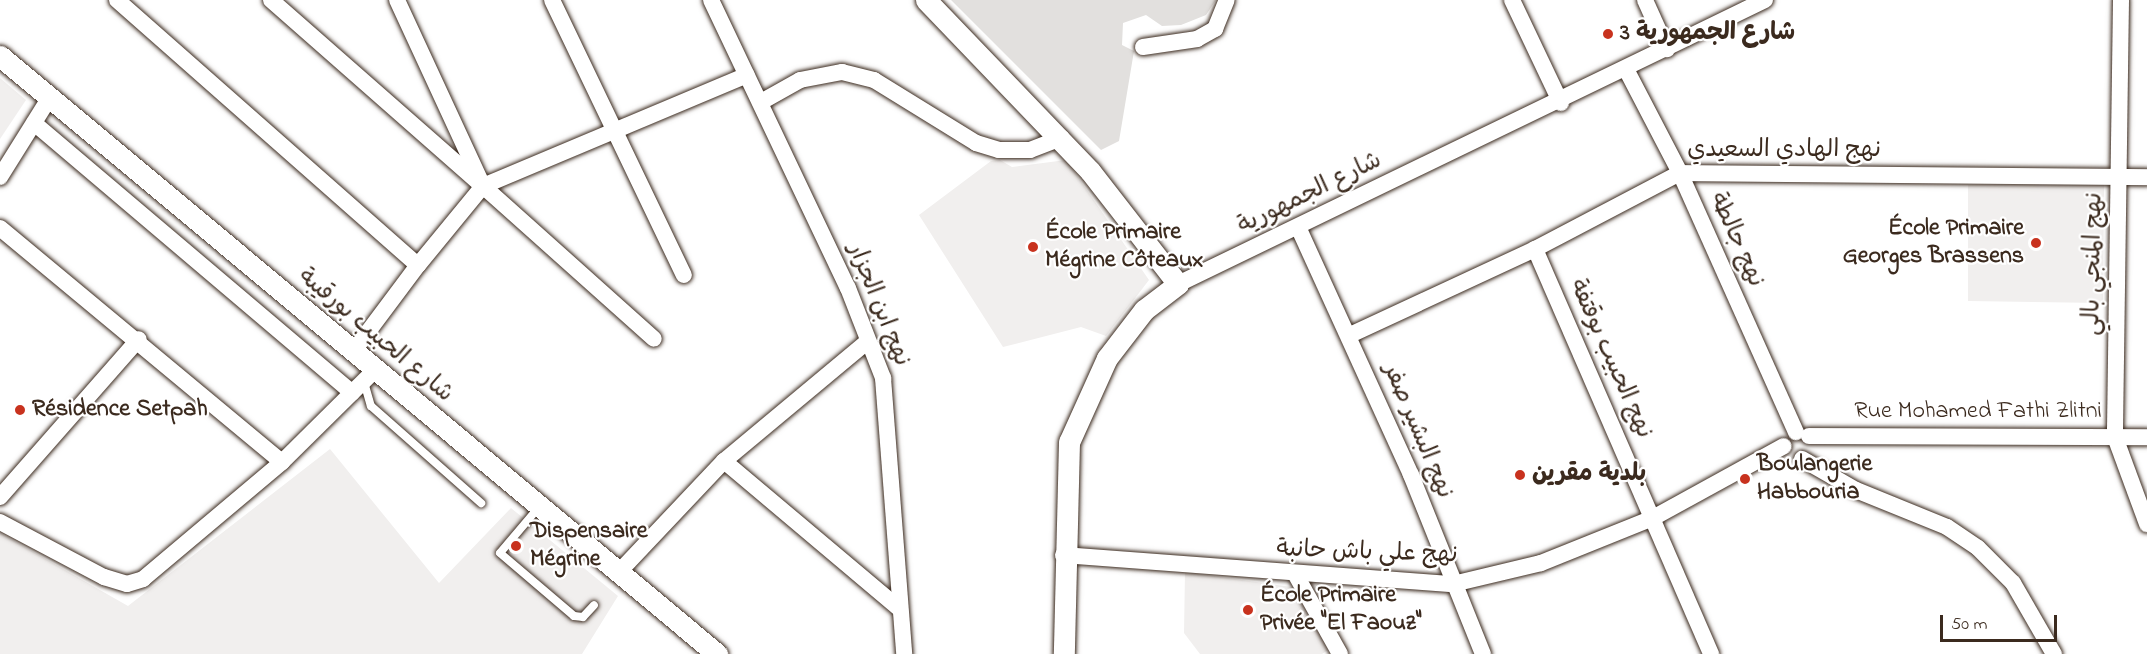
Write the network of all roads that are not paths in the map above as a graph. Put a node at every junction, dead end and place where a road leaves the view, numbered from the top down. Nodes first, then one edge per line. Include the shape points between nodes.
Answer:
1 (117, 0) edge
2 (271, 0) edge
3 (397, 0) edge
4 (552, 0) edge
5 (711, 0) edge
6 (926, 0) edge
7 (1227, 0) edge
8 (1512, 0) edge
9 (1645, 0) edge
10 (1766, 0) edge
11 (2121, 0) edge
12 (1143, 47) dead end
13 (1667, 49) junction
14 (0, 56) edge
15 (1627, 70) junction
16 (747, 75) junction
17 (50, 97) junction
18 (761, 102) junction
19 (1562, 103) junction
20 (34, 123) junction
21 (616, 134) junction
22 (1062, 138) junction
23 (1680, 173) junction
24 (2120, 176) junction
25 (0, 177) edge
26 (2147, 177) edge
27 (483, 186) junction
28 (0, 228) edge
29 (1299, 229) junction
30 (1535, 249) junction
31 (418, 265) junction
32 (684, 275) dead end
33 (1178, 284) junction
34 (1350, 334) junction
35 (139, 339) junction
36 (654, 339) dead end
37 (868, 341) junction
38 (353, 352) junction
39 (364, 382) junction
40 (1803, 434) junction
41 (2115, 437) junction
42 (2147, 437) edge
43 (1784, 446) junction
44 (1802, 459) junction
45 (724, 461) junction
46 (282, 462) junction
47 (0, 497) edge
48 (482, 502) dead end
49 (539, 506) junction
50 (1653, 518) junction
51 (0, 522) edge
52 (2147, 524) edge
53 (1063, 555) junction
54 (619, 572) junction
55 (1297, 577) junction
56 (1453, 584) junction
57 (594, 605) dead end
58 (900, 609) junction
59 (717, 654) edge
60 (904, 654) edge
61 (1064, 654) edge
62 (1340, 654) edge
63 (1484, 654) edge
64 (1710, 654) edge
65 (2054, 654) edge

1 - 31 street
2 - 27 street
3 - 27 street
4 - 21 street
5 - 16 street, نهج ابن الجزار
6 - 22 street
7 - 12 street via 1215,29 1197,39
8 - 19 street
9 - 13 street
10 - 13 street, شارع الجمهورية
11 - 24 street, نهج المنجي بالي
13 - 15 street, شارع الجمهورية
14 - 17 street, شارع الحبيب بورقيبة
15 - 19 street, شارع الجمهورية
15 - 23 street, نهج جالطة
16 - 18 street, نهج ابن الجزار
16 - 21 street
17 - 20 street
17 - 38 street, شارع الحبيب بورقيبة
18 - 22 street via 800,80 842,72 874,80 976,143 999,150 1030,150
18 - 37 street, نهج ابن الجزار
19 - 29 street, شارع الجمهورية
20 - 25 street
20 - 39 street
21 - 27 street
21 - 32 street
22 - 33 street
23 - 24 street, نهج الهادي السعيدي
23 - 30 street, نهج الهادي السعيدي
23 - 40 street, نهج جالطة
24 - 26 street, نهج الهادي السعيدي
24 - 41 street, نهج المنجي بالي
27 - 31 street
27 - 36 street
28 - 35 street
29 - 33 street, شارع الجمهورية
29 - 34 street, نهج البشير صفر
30 - 34 street, نهج الهادي السعيدي
30 - 50 street, نهج الحبيب بوقتفة
31 - 38 street
33 - 53 street, شارع الجمهورية via 1144,310 1107,358 1079,413 1064,467
34 - 56 street, نهج البشير صفر
35 - 46 street
35 - 47 street
37 - 45 street
37 - 58 street, نهج ابن الجزار via 883,378
38 - 39 street, شارع الحبيب بورقيبة
39 - 46 street
39 - 48 lane via 371,406
39 - 49 street, شارع الحبيب بورقيبة
40 - 41 street, Rue Mohamed Fathi Zlitni
40 - 43 street
40 - 44 street via 1810,452
41 - 42 street, Rue Mohamed Fathi Zlitni
41 - 52 street, نهج المنجي بالي
43 - 44 street via 1790,456
43 - 50 street, نهج علي باش حانبة
44 - 65 street via 1856,490 1947,527 1978,548 2013,583
45 - 54 street
45 - 58 street
46 - 51 street via 160,568 127,584 104,577
49 - 54 street, شارع الحبيب بورقيبة
49 - 57 lane via 500,553 573,616 583,616
50 - 56 street, نهج علي باش حانبة via 1541,563
50 - 64 street, نهج الحبيب بوقتفة
53 - 55 street, نهج علي باش حانبة
53 - 61 street, شارع الجمهورية
54 - 59 street, شارع الحبيب بورقيبة
55 - 56 street, نهج علي باش حانبة
55 - 62 street
56 - 63 street, نهج البشير صفر
58 - 60 street, نهج ابن الجزار

